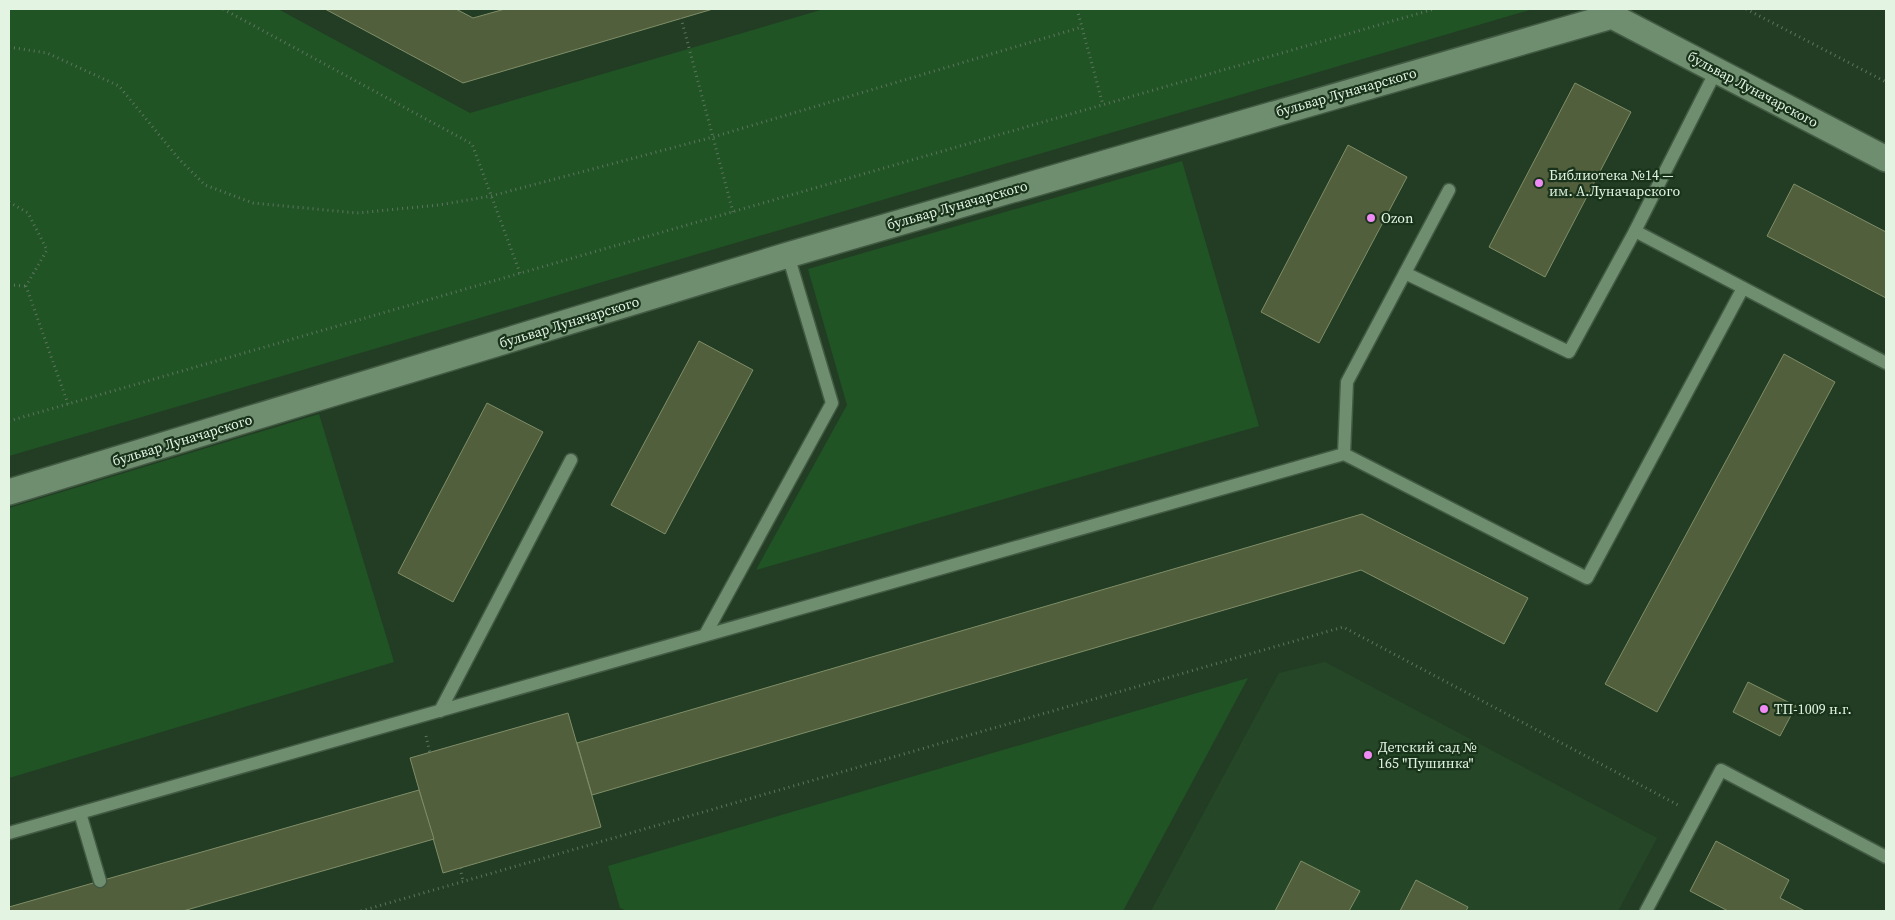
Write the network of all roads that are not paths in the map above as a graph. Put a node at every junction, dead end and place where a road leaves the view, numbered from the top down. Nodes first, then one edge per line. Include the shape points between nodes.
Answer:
1 (1612, 12) edge
2 (1717, 69) junction
3 (1886, 159) edge
4 (1449, 190) dead end
5 (1635, 231) junction
6 (788, 255) junction
7 (1405, 273) junction
8 (1743, 288) junction
9 (1886, 363) edge
10 (1344, 454) junction
11 (571, 460) dead end
12 (9, 492) edge
13 (705, 635) junction
14 (440, 711) junction
15 (80, 813) junction
16 (9, 833) edge
17 (1886, 857) edge
18 (100, 881) dead end
19 (1646, 911) edge

1 - 2 street, бульвар Луначарского
1 - 6 street, бульвар Луначарского
2 - 3 street, бульвар Луначарского
2 - 5 lane
4 - 7 lane
5 - 7 lane via 1569,352
5 - 8 lane
6 - 12 street, бульвар Луначарского
6 - 13 lane via 832,403
7 - 10 lane via 1347,382
8 - 9 lane
8 - 10 lane via 1587,578
10 - 13 lane
11 - 14 lane
13 - 14 lane
14 - 15 lane
15 - 16 lane
15 - 18 lane
17 - 19 lane via 1721,770

